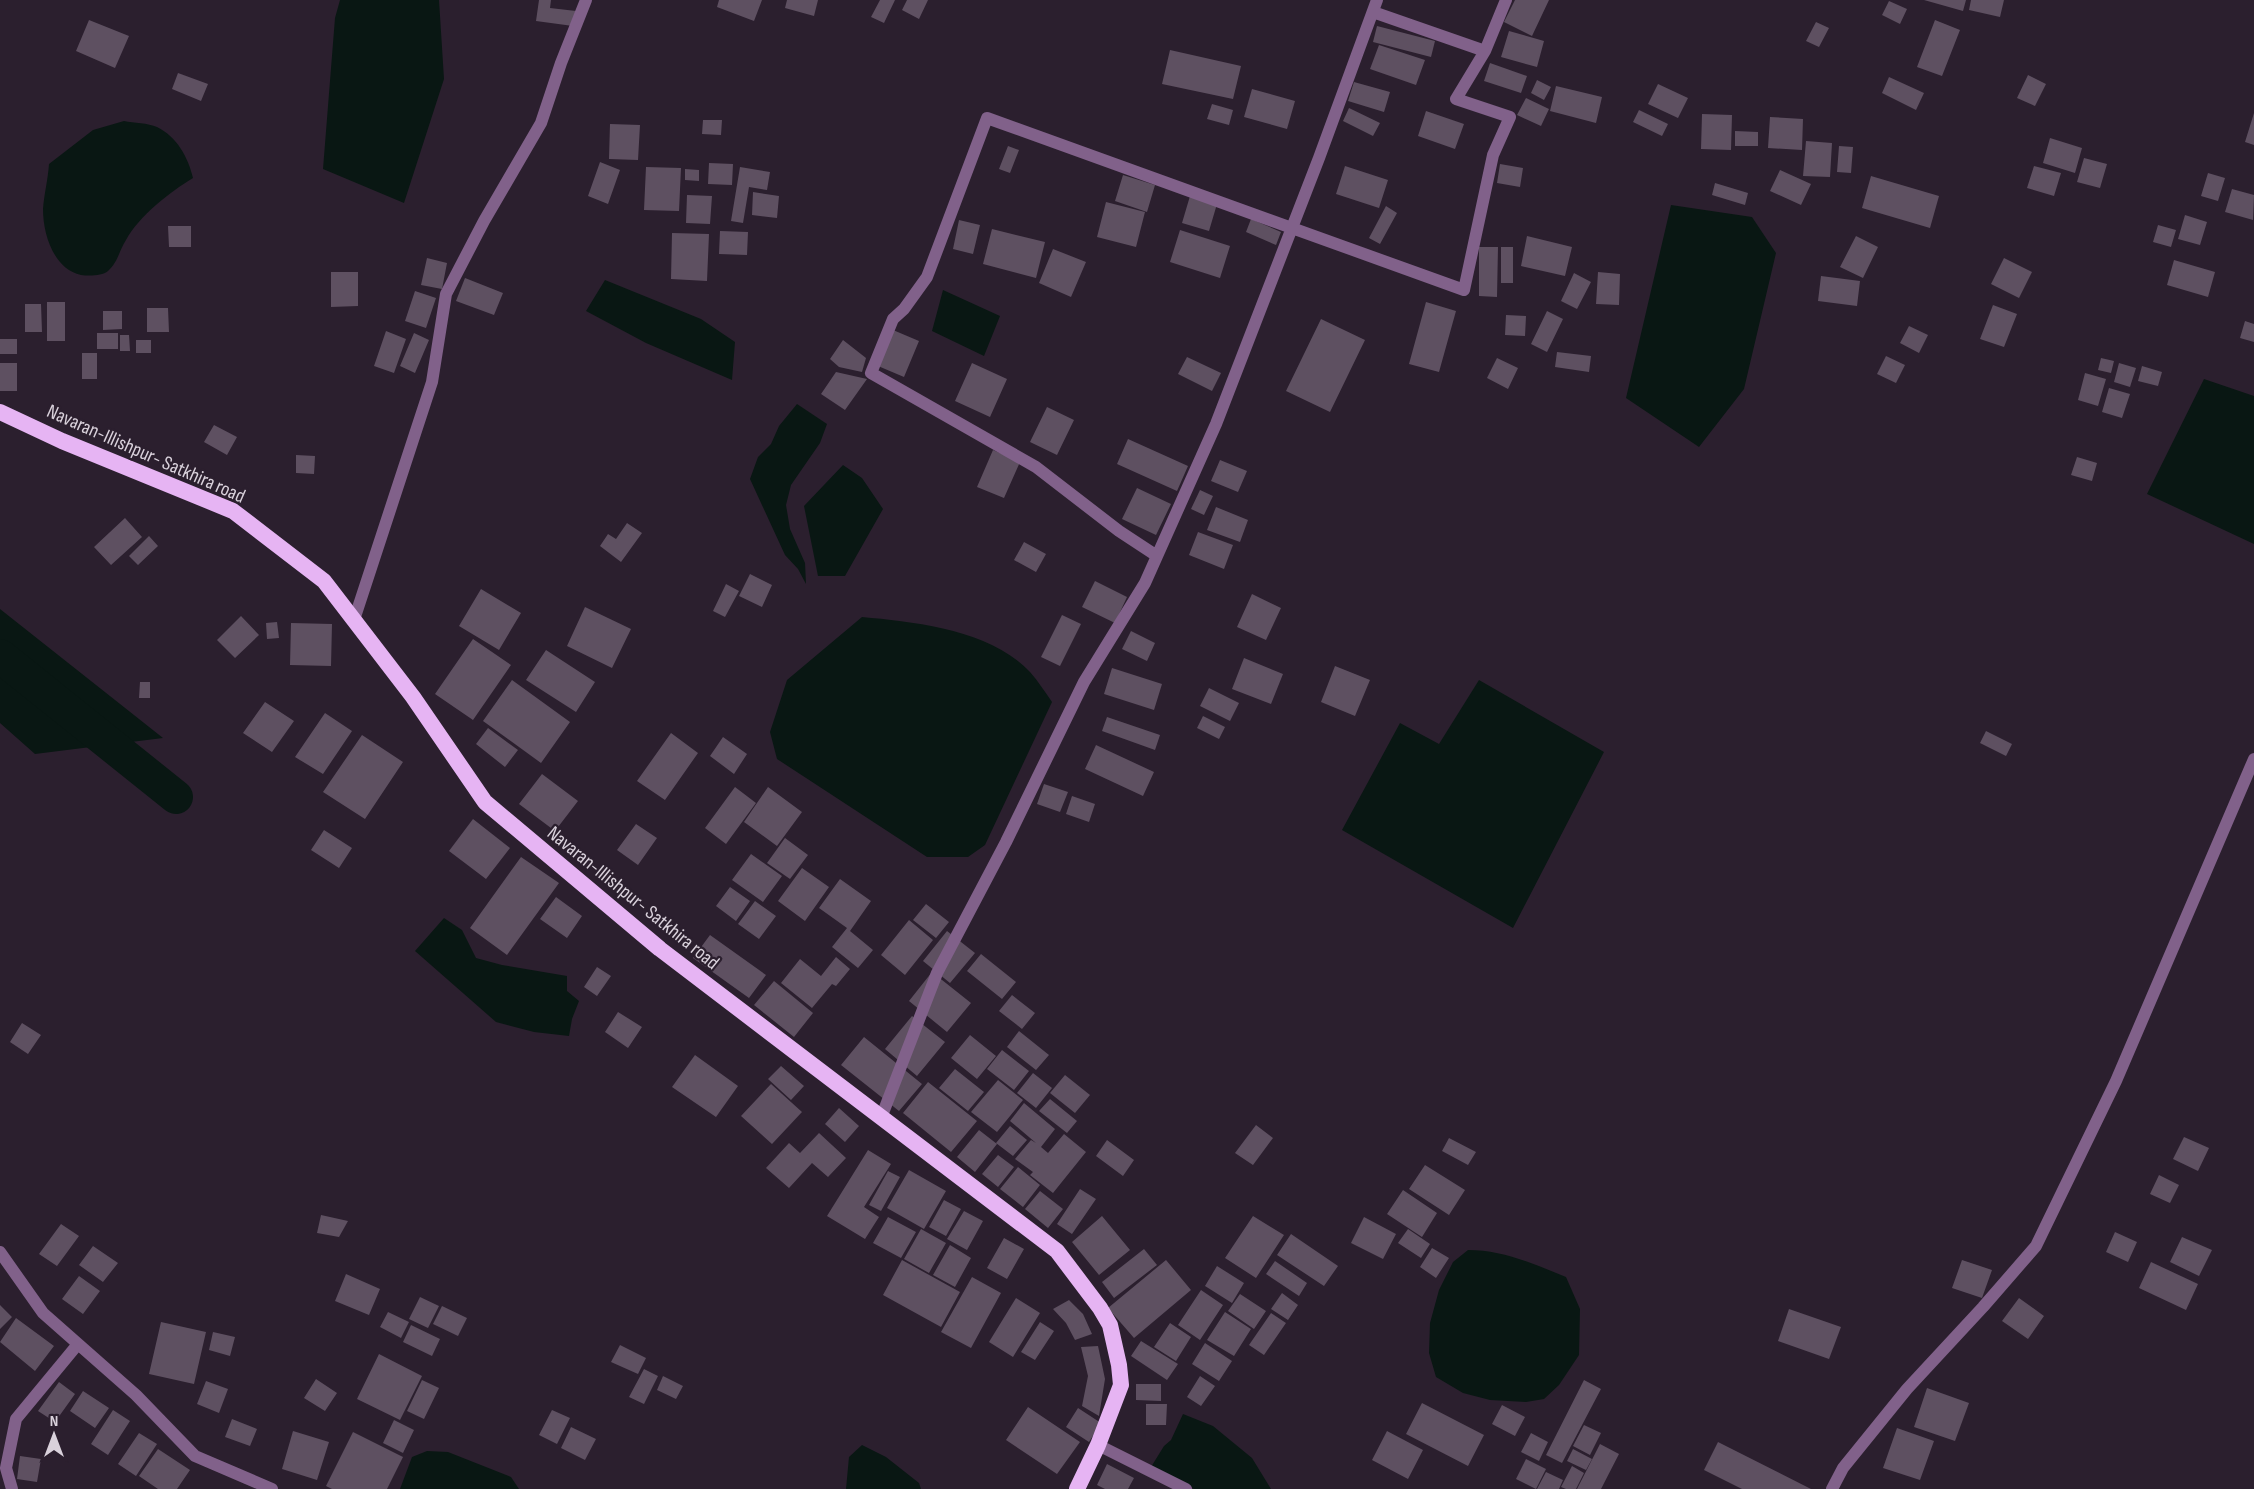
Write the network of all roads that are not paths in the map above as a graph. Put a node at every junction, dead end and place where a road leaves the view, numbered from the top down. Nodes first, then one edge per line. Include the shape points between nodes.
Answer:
1 (586, 0) edge
2 (1506, 0) edge
3 (1375, 6) edge
4 (1485, 51) junction
5 (1292, 227) junction
6 (0, 412) edge
7 (1157, 556) junction
8 (354, 620) junction
9 (2254, 759) edge
10 (881, 1118) junction
11 (0, 1252) edge
12 (78, 1344) junction
13 (1098, 1445) junction
14 (12, 1489) edge
15 (272, 1489) edge
16 (1077, 1489) edge
17 (1186, 1489) edge
18 (1832, 1489) edge

1 - 8 street via 541,123 446,294 432,382
2 - 4 street
3 - 4 street
3 - 5 street
4 - 5 street via 1456,99 1510,117 1493,155 1464,290
5 - 7 street via 1216,424
5 - 7 street via 987,118 927,277 893,319 875,362 871,373 1036,467
6 - 8 highway, Navaran-Illishpur- Satkhira road via 233,511 324,581
7 - 10 street via 1145,583 1084,682 937,973
8 - 10 highway, Navaran-Illishpur- Satkhira road via 485,802 660,949
9 - 18 street via 2116,1081 2036,1246 1906,1389 1843,1468
10 - 13 highway, Navaran-Illishpur- Satkhira road via 1057,1251 1100,1308 1110,1325 1121,1385
11 - 12 street via 43,1313
12 - 14 street via 16,1419 6,1468
12 - 15 street via 136,1395 195,1456
13 - 16 highway, Navaran-Illishpur- Satkhira road
13 - 17 street

